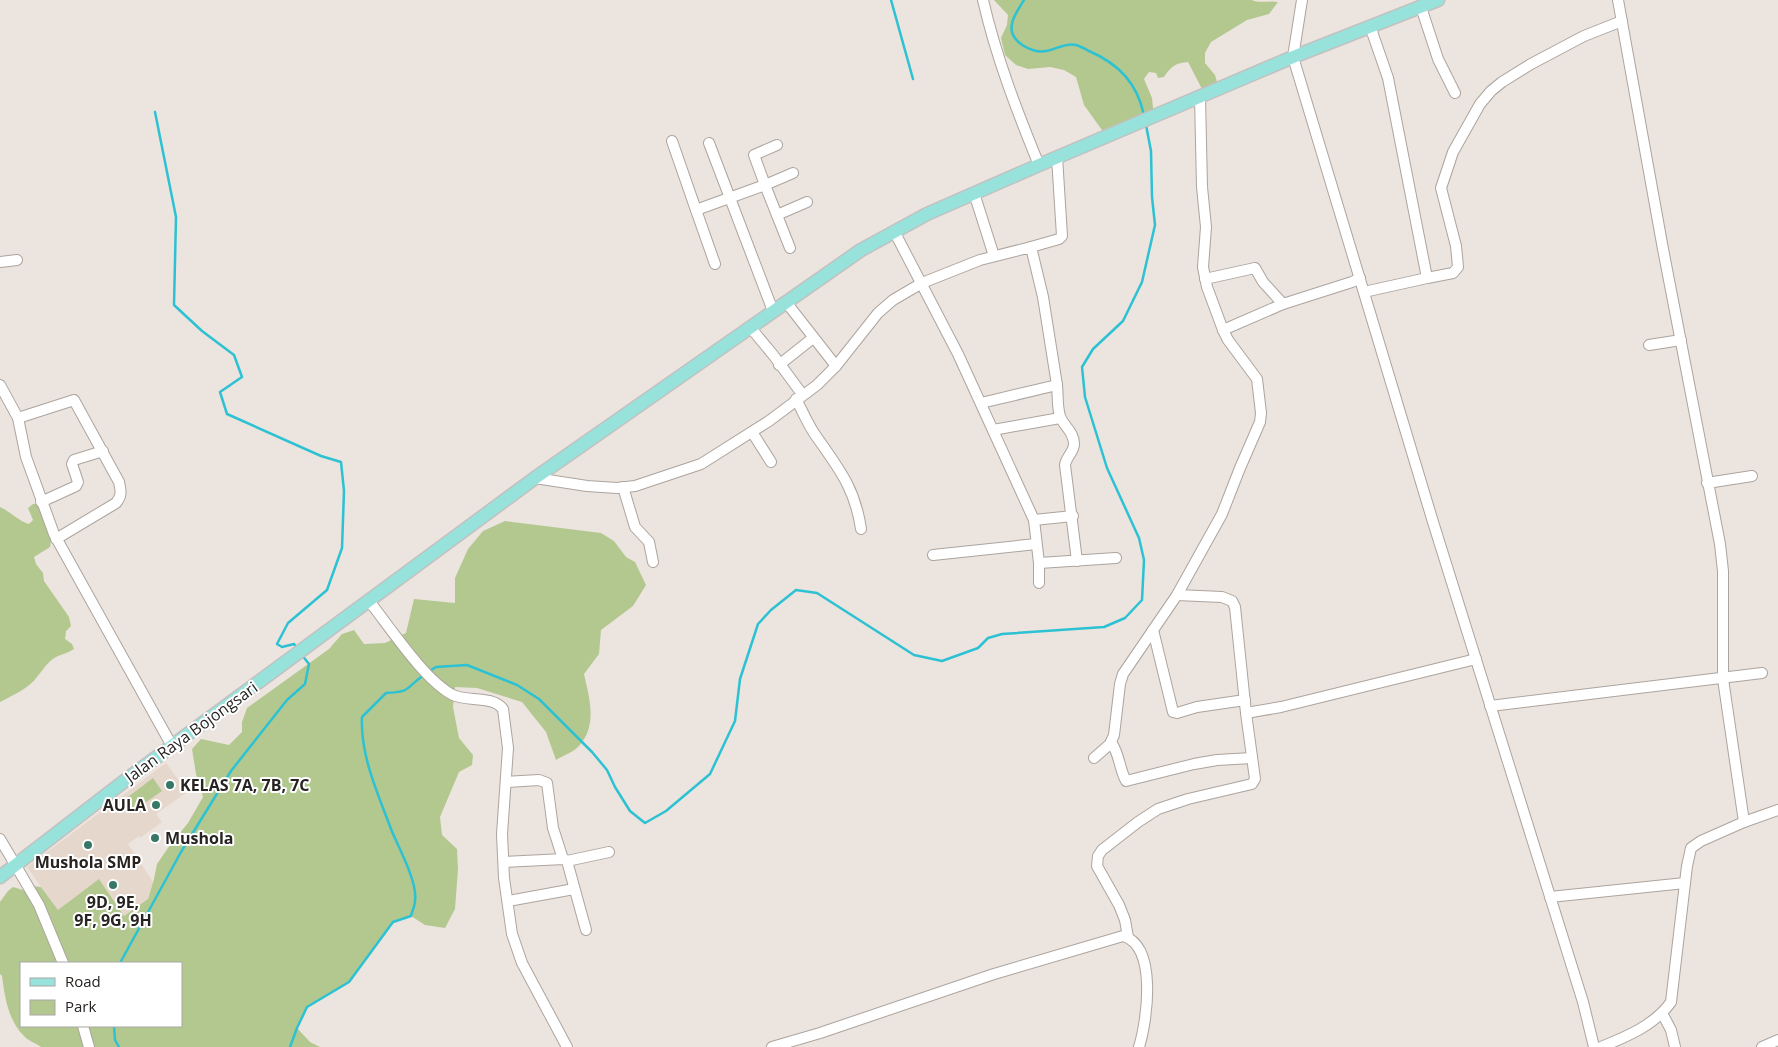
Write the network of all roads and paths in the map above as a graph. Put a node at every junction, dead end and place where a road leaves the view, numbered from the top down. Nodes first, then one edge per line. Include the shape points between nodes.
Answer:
1 (983, 0) edge
2 (1302, 0) edge
3 (1438, 0) edge
4 (1618, 0) edge
5 (1421, 7) junction
6 (1622, 21) junction
7 (1370, 26) junction
8 (1293, 57) junction
9 (1455, 93) dead end
10 (1200, 97) junction
11 (672, 140) dead end
12 (709, 144) dead end
13 (777, 145) dead end
14 (1057, 157) junction
15 (1039, 165) junction
16 (793, 174) dead end
17 (765, 185) junction
18 (974, 193) junction
19 (729, 199) junction
20 (807, 202) dead end
21 (696, 210) junction
22 (778, 215) junction
23 (894, 231) junction
24 (790, 248) dead end
25 (1031, 248) junction
26 (994, 256) junction
27 (17, 260) dead end
28 (0, 262) edge
29 (715, 264) dead end
30 (1360, 278) junction
31 (1427, 278) junction
32 (1205, 279) junction
33 (922, 283) junction
34 (1364, 292) junction
35 (786, 302) junction
36 (1283, 304) junction
37 (773, 311) junction
38 (750, 327) junction
39 (1223, 330) junction
40 (813, 338) junction
41 (1681, 340) junction
42 (1649, 345) dead end
43 (779, 364) junction
44 (836, 366) junction
45 (0, 385) edge
46 (1057, 385) junction
47 (799, 397) junction
48 (981, 403) junction
49 (18, 418) junction
50 (1060, 418) junction
51 (993, 430) junction
52 (752, 432) junction
53 (103, 451) junction
54 (771, 462) dead end
55 (1752, 476) dead end
56 (535, 478) junction
57 (1707, 483) junction
58 (623, 487) junction
59 (41, 502) junction
60 (1073, 516) junction
61 (1034, 520) junction
62 (860, 529) dead end
63 (56, 539) junction
64 (1036, 544) junction
65 (933, 555) dead end
66 (1116, 558) dead end
67 (1077, 561) junction
68 (653, 562) dead end
69 (1039, 563) junction
70 (1039, 583) dead end
71 (1177, 594) junction
72 (369, 600) junction
73 (1153, 630) junction
74 (1476, 659) junction
75 (1762, 673) dead end
76 (1723, 679) junction
77 (1245, 700) junction
78 (1490, 706) junction
79 (1246, 713) junction
80 (1111, 742) junction
81 (172, 746) junction
82 (1094, 758) dead end
83 (1252, 758) junction
84 (506, 782) junction
85 (1778, 810) edge
86 (1744, 822) junction
87 (0, 839) edge
88 (609, 852) dead end
89 (565, 860) junction
90 (504, 862) junction
91 (14, 866) junction
92 (0, 877) edge
93 (1685, 883) junction
94 (574, 889) junction
95 (1550, 897) junction
96 (508, 901) junction
97 (586, 930) dead end
98 (1128, 937) junction
99 (63, 962) edge
100 (1662, 1013) junction
101 (82, 1027) edge
102 (1778, 1040) edge
103 (89, 1047) edge
104 (567, 1047) edge
105 (772, 1047) edge
106 (1139, 1047) edge
107 (1594, 1047) edge
108 (1601, 1047) edge
109 (1674, 1047) edge
110 (1762, 1047) edge

1 - 15 street via 1015,107
2 - 8 street
3 - 5 main road, Jalan Raya Bojongsari
4 - 6 street
5 - 7 main road, Jalan Raya Bojongsari
5 - 9 street via 1438,59
6 - 31 street via 1584,36 1531,64 1491,90 1480,104 1453,152 1441,188 1458,267 1453,273
6 - 41 street
7 - 8 main road, Jalan Raya Bojongsari
7 - 31 street via 1388,78
8 - 10 main road, Jalan Raya Bojongsari
8 - 30 street
10 - 14 main road, Jalan Raya Bojongsari
10 - 32 street
11 - 21 street
12 - 19 street
13 - 17 street via 754,155
14 - 15 main road, Jalan Raya Bojongsari
14 - 25 street via 1062,236
15 - 18 main road, Jalan Raya Bojongsari
16 - 17 street
17 - 19 street
17 - 22 street
18 - 23 main road, Jalan Raya Bojongsari
18 - 26 street
19 - 21 street
19 - 37 street
20 - 22 street
21 - 29 street
22 - 24 street
23 - 33 street
23 - 35 main road, Jalan Raya Bojongsari
25 - 26 street
25 - 46 street via 1043,297
26 - 33 street
27 - 28 street
30 - 34 street
30 - 36 street
31 - 34 street
32 - 36 street via 1255,268
32 - 39 street
33 - 44 street via 893,300 878,314
33 - 48 street
34 - 74 street
35 - 37 main road, Jalan Raya Bojongsari
35 - 40 street
36 - 39 street
37 - 38 main road, Jalan Raya Bojongsari
38 - 43 street
38 - 56 main road, Jalan Raya Bojongsari
39 - 71 street via 1257,379 1260,422 1222,514
40 - 43 street
40 - 44 street
41 - 42 street
41 - 57 street
43 - 47 street
44 - 47 street
45 - 49 street
46 - 48 street
46 - 50 street
47 - 52 street
47 - 62 street via 808,423 844,478 856,504
48 - 51 street
49 - 53 street via 74,400
49 - 59 street via 26,457
50 - 51 street
50 - 60 street via 1074,440 1065,465
51 - 61 street
52 - 54 street
52 - 58 street via 701,464 643,484
53 - 59 street via 74,460 76,486
53 - 63 street via 119,482 120,498 110,508
55 - 57 street
56 - 58 street via 587,486
56 - 72 main road, Jalan Raya Bojongsari
57 - 76 street via 1723,571
58 - 68 street via 636,527 649,542
59 - 63 street
60 - 61 street
60 - 67 street
61 - 64 street
63 - 81 street
64 - 65 street
64 - 69 street
66 - 67 street
67 - 69 street
69 - 70 street
71 - 73 street
71 - 77 street via 1222,597 1234,603
72 - 81 main road, Jalan Raya Bojongsari
72 - 84 street via 432,679 453,695 496,704 503,709 508,748
73 - 77 street via 1173,712 1177,714 1197,707
73 - 80 street via 1123,674
74 - 78 street
74 - 79 street
75 - 76 street
76 - 78 street
76 - 86 street
77 - 79 street
78 - 95 street
79 - 83 street
80 - 82 street
80 - 83 street via 1128,781 1194,764
81 - 91 main road, Jalan Raya Bojongsari
83 - 98 street via 1255,779 1252,784 1158,809 1102,850 1097,866 1119,905
84 - 89 street via 539,780 547,783 553,828
84 - 90 street via 502,834
85 - 86 street
86 - 93 street via 1693,846
87 - 91 street
88 - 89 street
89 - 90 street
89 - 94 street
90 - 96 street
91 - 92 main road, Jalan Raya Bojongsari
91 - 99 street via 39,905
93 - 95 street
93 - 100 street via 1673,992 1671,1002
94 - 96 street
94 - 97 street
95 - 107 street
96 - 104 street via 513,940 522,963
98 - 105 street via 994,974
98 - 106 street via 1143,958 1148,978
100 - 108 street
100 - 109 street via 1672,1030
101 - 103 street
102 - 110 street

